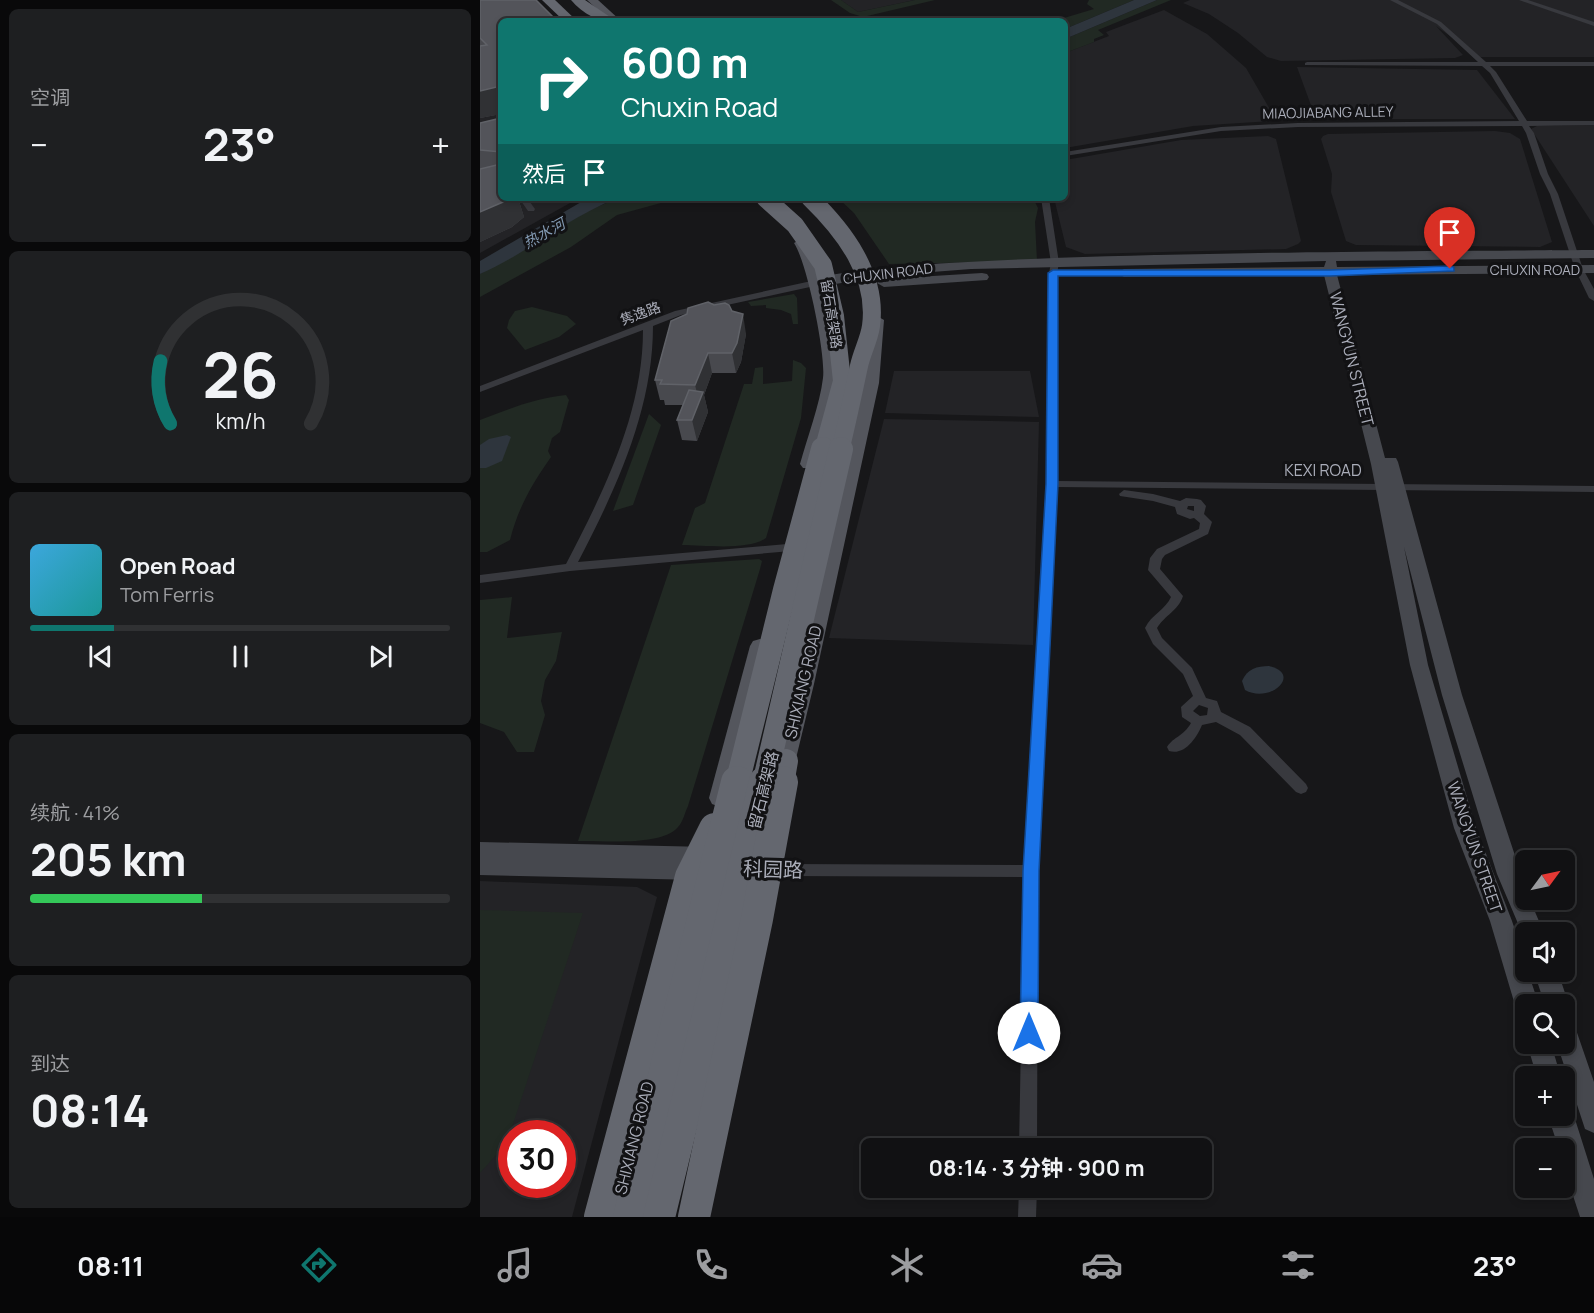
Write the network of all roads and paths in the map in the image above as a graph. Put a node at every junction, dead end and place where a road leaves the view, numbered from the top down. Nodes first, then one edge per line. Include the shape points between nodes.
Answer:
1 (543, 0) edge
2 (548, 0) edge
3 (557, 0) edge
4 (572, 0) edge
5 (577, 0) edge
6 (585, 0) edge
7 (592, 0) edge
8 (1393, 0) edge
9 (1522, 0) edge
10 (562, 18) edge
11 (568, 18) edge
12 (569, 18) edge
13 (577, 18) edge
14 (593, 18) edge
15 (604, 18) edge
16 (606, 18) edge
17 (613, 18) edge
18 (1594, 24) edge
19 (1307, 64) dead end
20 (1484, 64) junction
21 (1594, 64) edge
22 (1594, 123) edge
23 (1524, 124) junction
24 (1068, 154) edge
25 (525, 201) edge
26 (768, 201) edge
27 (769, 201) edge
28 (785, 201) edge
29 (797, 201) edge
30 (814, 201) edge
31 (815, 201) edge
32 (1045, 201) edge
33 (531, 209) dead end
34 (1573, 254) junction
35 (1594, 254) edge
36 (1332, 255) junction
37 (1054, 268) junction
38 (1579, 269) junction
39 (1594, 269) edge
40 (1334, 272) junction
41 (870, 278) junction
42 (816, 283) junction
43 (1594, 298) edge
44 (648, 323) junction
45 (871, 324) junction
46 (860, 362) junction
47 (842, 381) junction
48 (480, 389) edge
49 (1052, 484) junction
50 (1390, 487) junction
51 (1594, 489) edge
52 (1124, 494) dead end
53 (787, 548) junction
54 (570, 567) junction
55 (480, 579) edge
56 (1201, 700) junction
57 (1215, 715) junction
58 (1198, 721) junction
59 (1174, 747) dead end
60 (736, 786) junction
61 (1301, 789) dead end
62 (480, 851) edge
63 (705, 863) junction
64 (758, 865) junction
65 (480, 866) edge
66 (1031, 871) junction
67 (1528, 922) edge
68 (1524, 994) edge
69 (1572, 1054) edge
70 (1594, 1120) edge
71 (1564, 1126) edge
72 (1028, 1138) edge
73 (1028, 1198) edge
74 (600, 1217) edge
75 (614, 1217) edge
76 (629, 1217) edge
77 (659, 1217) edge
78 (675, 1217) edge
79 (694, 1217) edge
80 (1027, 1217) edge
81 (1593, 1217) edge

1 - 10 main road
2 - 11 highway
3 - 12 highway
3 - 13 highway
4 - 14 highway
5 - 15 highway
6 - 16 highway
7 - 17 main road
8 - 20 street via 1439,23
9 - 18 street
19 - 20 street
20 - 21 street
20 - 23 street via 1493,72
22 - 23 street, MIAOJIABANG ALLEY
23 - 24 street, MIAOJIABANG ALLEY via 1221,129
23 - 34 street via 1554,195
25 - 33 street
26 - 42 main road, SHIXIANG ROAD via 808,254
27 - 47 highway, 留石高架路, bridge via 795,225 823,265 835,316
28 - 47 highway, 留石高架路, bridge via 820,238 838,267 847,294 850,325
29 - 46 highway, 留石高架路, bridge via 819,221 850,265 862,320
30 - 45 highway, 留石高架路, bridge via 848,240 862,269 871,299
31 - 41 main road, SHIXIANG ROAD via 854,240
32 - 37 street
34 - 35 street, CHUXIN ROAD
34 - 36 street, CHUXIN ROAD
34 - 38 street
36 - 37 street, CHUXIN ROAD
36 - 40 street, WANGYUN STREET
37 - 40 street, CHUXIN ROAD
37 - 41 street, CHUXIN ROAD
37 - 49 street
38 - 39 street, CHUXIN ROAD
38 - 40 street, CHUXIN ROAD
38 - 43 street
40 - 50 street, WANGYUN STREET
41 - 42 street, CHUXIN ROAD
41 - 64 main road, SHIXIANG ROAD via 878,300 871,383 804,684
42 - 44 street, 隽逸路
42 - 53 main road, SHIXIANG ROAD via 831,378
44 - 48 street, 隽逸路
44 - 54 street via 650,346 640,403 594,523
45 - 46 highway, 留石高架路, bridge
45 - 79 highway, bridge via 861,404
46 - 77 highway, 留石高架路, bridge via 788,687
47 - 60 highway, 留石高架路, bridge
49 - 50 street, KEXI ROAD
49 - 66 street
50 - 51 street, KEXI ROAD
50 - 67 street, WANGYUN STREET via 1508,874
50 - 68 street, WANGYUN STREET via 1419,665 1465,828
52 - 56 street via 1181,505 1197,503 1201,510 1197,514 1206,522 1204,531 1156,558 1154,570 1177,596 1172,608 1154,620 1151,628 1157,641 1188,671
53 - 54 street
53 - 63 main road, SHIXIANG ROAD via 730,752
54 - 55 street
56 - 57 street via 1212,704
56 - 58 street via 1187,707 1187,713
57 - 58 street via 1205,722
57 - 61 street via 1245,731
58 - 59 street via 1190,737
60 - 74 highway, bridge via 691,877
60 - 76 highway, 留石高架路, bridge
62 - 63 street, 科园路
63 - 64 street, 科园路
63 - 65 street, 科园路
63 - 75 main road, SHIXIANG ROAD
64 - 66 street, 科园路 via 785,870
64 - 78 main road, SHIXIANG ROAD
66 - 72 street
69 - 70 street
71 - 81 street
73 - 80 street

